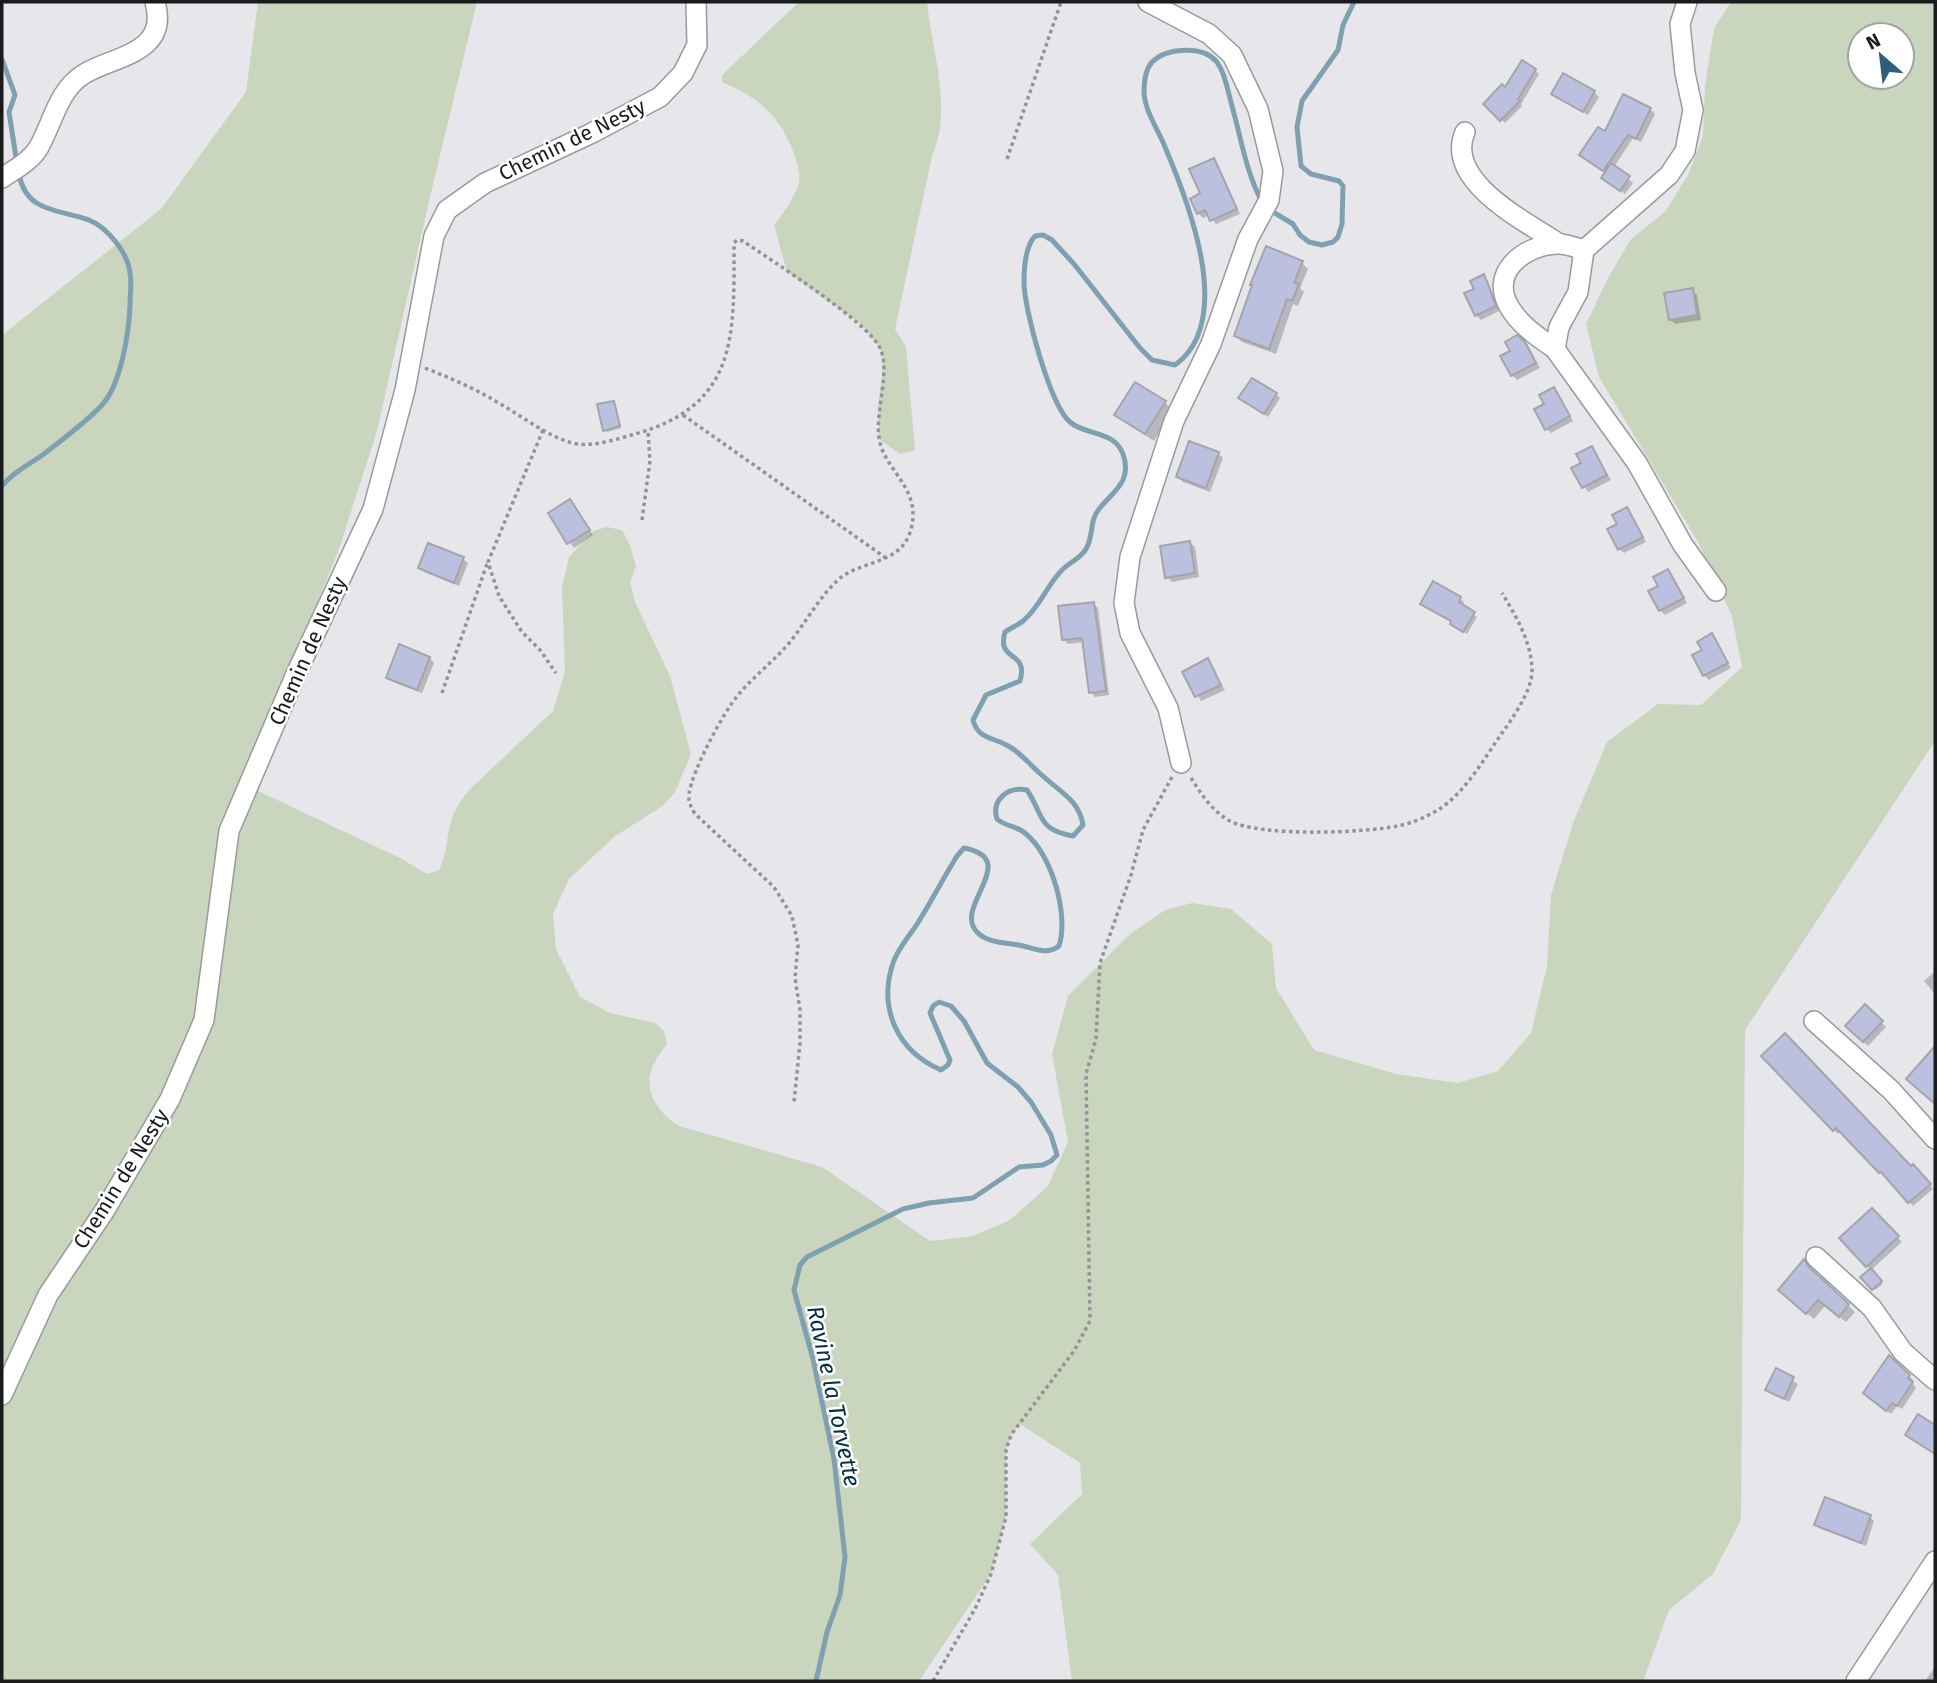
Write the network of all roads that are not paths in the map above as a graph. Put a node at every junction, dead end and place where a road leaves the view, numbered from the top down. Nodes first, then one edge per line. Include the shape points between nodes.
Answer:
1 (155, 2) edge
2 (696, 2) edge
3 (1148, 2) edge
4 (1687, 2) edge
5 (1465, 132) dead end
6 (2, 178) edge
7 (1558, 243) junction
8 (1584, 250) junction
9 (1555, 349) junction
10 (1716, 591) dead end
11 (1181, 763) road end
12 (1814, 1021) dead end
13 (1935, 1139) edge
14 (1816, 1257) dead end
15 (1935, 1380) edge
16 (2, 1395) edge
17 (1935, 1561) edge
18 (1856, 1681) edge

1 - 6 street via 158,12 153,36 132,55 83,74 63,94 38,149
2 - 16 street, Chemin de Nesty via 697,45 683,73 660,97 485,183 447,210 434,236 410,362 373,509 229,831 204,1020 170,1100 48,1295
3 - 11 street via 1209,34 1231,55 1258,109 1273,171 1269,200 1248,239 1211,344 1174,421 1130,557 1124,603 1130,633 1168,708
4 - 8 street via 1680,24 1693,110 1685,151 1669,175
5 - 7 street via 1461,156 1486,194
7 - 8 street
7 - 9 street via 1524,253 1510,264 1503,283 1508,307 1529,331
8 - 9 street via 1578,292 1559,327
9 - 10 street via 1637,463 1683,545
12 - 13 street via 1891,1090
14 - 15 street via 1872,1308 1903,1352
17 - 18 street

